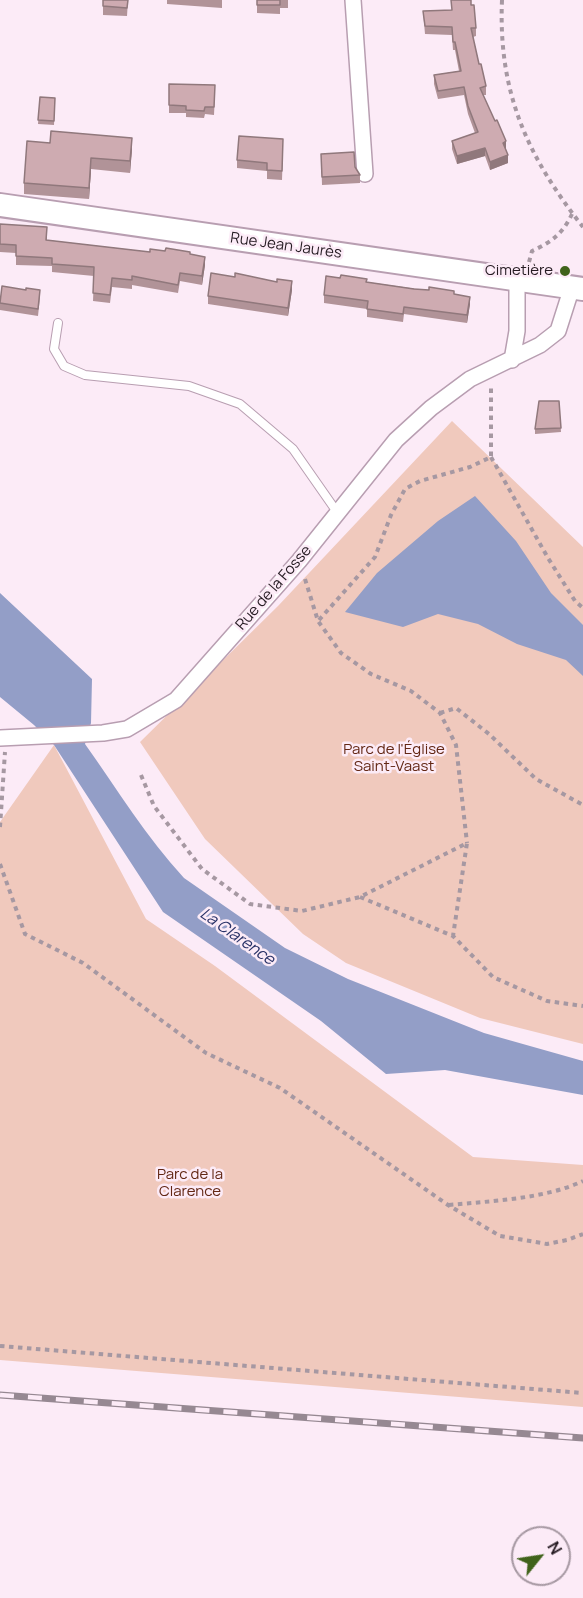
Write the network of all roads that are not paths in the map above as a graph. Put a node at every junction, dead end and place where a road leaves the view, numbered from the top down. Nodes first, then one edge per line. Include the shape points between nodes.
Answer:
1 (353, 0) edge
2 (365, 174) dead end
3 (0, 205) edge
4 (524, 280) junction
5 (577, 288) edge
6 (58, 323) dead end
7 (512, 360) junction
8 (338, 512) junction
9 (3, 739) edge

1 - 2 street
3 - 4 main road, Rue Jean Jaurès
4 - 5 main road, Rue Jean Jaurès
4 - 7 street
5 - 7 street, Rue de la Fosse via 558,331
6 - 8 lane via 54,349 64,366 86,375 189,386 240,404 293,449
7 - 8 street, Rue de la Fosse via 470,379 422,416 396,440
8 - 9 street, Rue de la Fosse via 176,700 127,729

